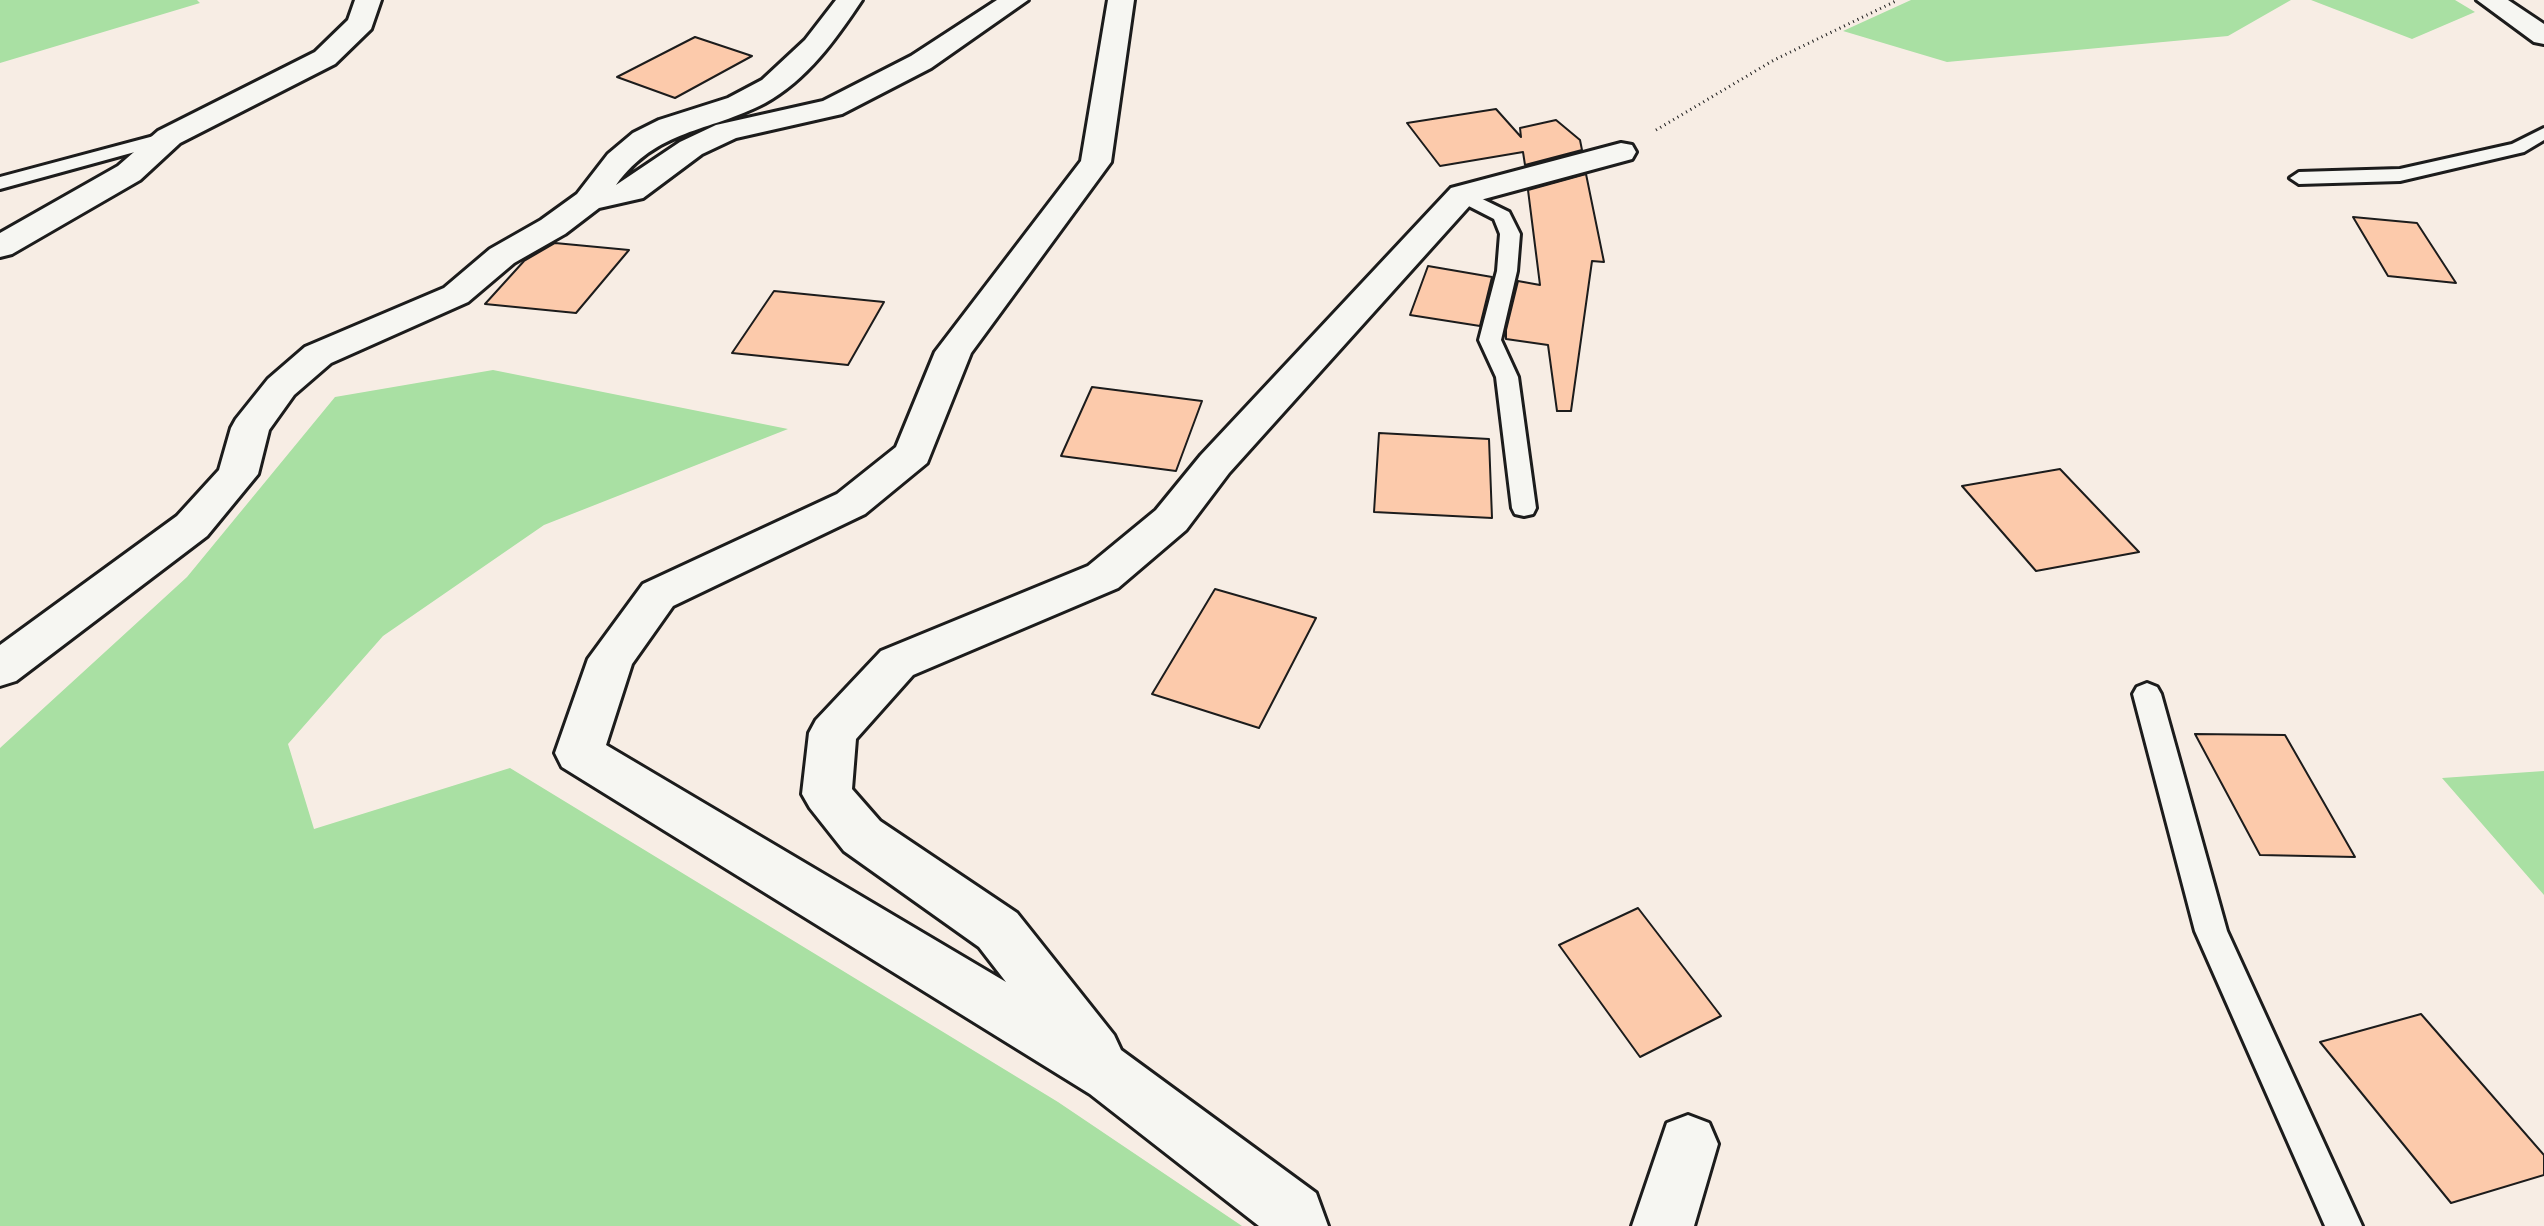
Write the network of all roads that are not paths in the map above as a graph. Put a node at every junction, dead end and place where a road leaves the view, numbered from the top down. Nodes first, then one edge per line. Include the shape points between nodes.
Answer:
1 (368, 0) edge
2 (849, 0) edge
3 (1015, 0) edge
4 (1121, 0) edge
5 (2490, 0) edge
6 (2544, 36) edge
7 (2544, 133) edge
8 (169, 137) junction
9 (1621, 152) road end
10 (2299, 178) dead end
11 (0, 183) edge
12 (1462, 195) junction
13 (588, 201) junction
14 (0, 247) edge
15 (1524, 508) dead end
16 (0, 669) edge
17 (2147, 694) dead end
18 (1110, 1075) junction
19 (1688, 1144) dead end
20 (1297, 1226) edge
21 (1663, 1226) edge
22 (2344, 1226) edge

1 - 8 street via 361,23 325,58
2 - 13 street via 824,37 783,78 740,103 673,123 630,150
3 - 13 street via 921,62 832,108 727,131 691,148 632,191
4 - 18 street via 1096,162 953,352 913,454 851,504 658,595 611,659 579,753
5 - 6 street
7 - 10 lane via 2518,148 2400,175
8 - 11 lane
8 - 14 street via 129,173
9 - 12 street
12 - 15 lane via 1502,216 1510,234 1490,340 1507,377
12 - 18 street via 1215,464 1171,520 1103,577 897,663 833,733 827,794 862,836 998,930
13 - 16 street via 502,256 456,295 318,355 281,387 250,428 238,474 192,526
17 - 22 lane via 2211,931
18 - 20 street via 1294,1215
19 - 21 street

